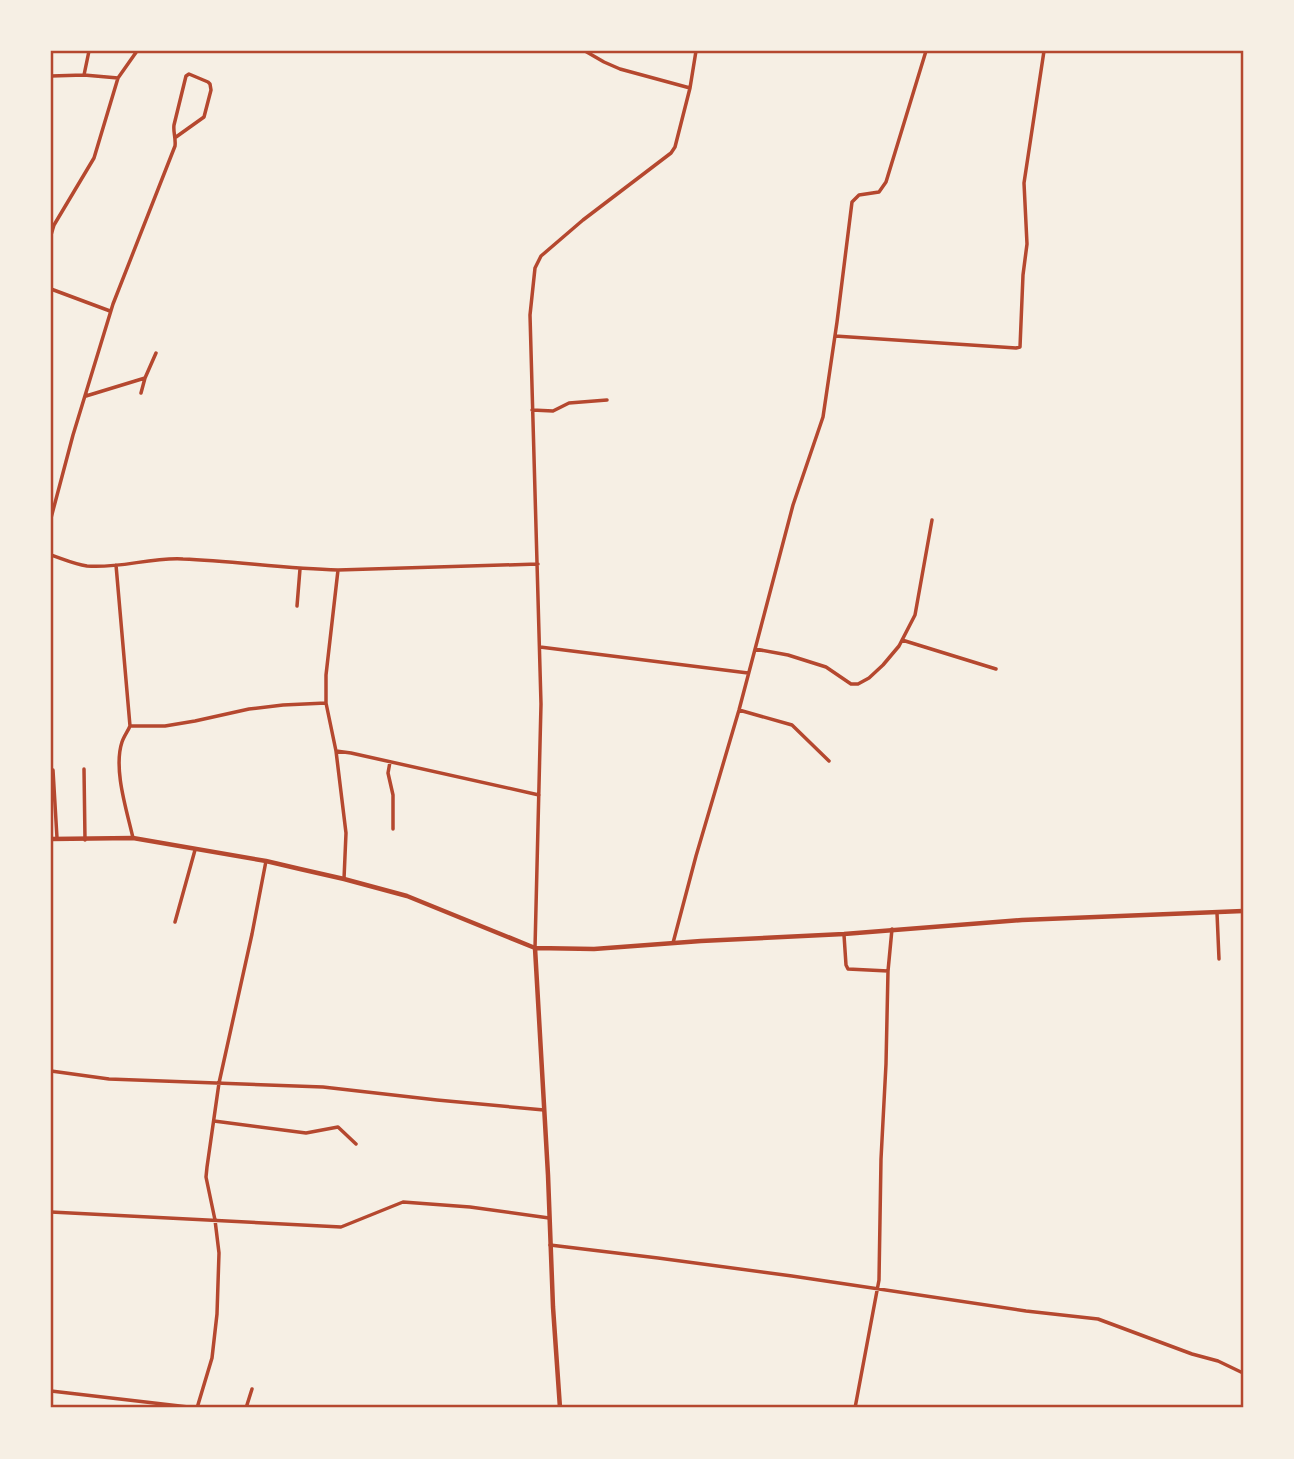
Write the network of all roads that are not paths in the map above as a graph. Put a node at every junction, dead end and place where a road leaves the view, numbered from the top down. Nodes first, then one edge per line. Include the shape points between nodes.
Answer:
1 (89, 51) edge
2 (137, 51) edge
3 (585, 51) edge
4 (696, 51) edge
5 (926, 51) edge
6 (1044, 51) edge
7 (84, 75) junction
8 (51, 76) edge
9 (118, 78) junction
10 (690, 88) junction
11 (176, 137) junction
12 (51, 234) edge
13 (51, 289) edge
14 (110, 311) junction
15 (835, 336) junction
16 (156, 353) dead end
17 (145, 378) junction
18 (141, 393) dead end
19 (86, 396) junction
20 (607, 400) dead end
21 (532, 410) junction
22 (51, 518) edge
23 (932, 520) dead end
24 (51, 555) edge
25 (538, 564) junction
26 (116, 565) junction
27 (300, 569) junction
28 (338, 570) junction
29 (297, 606) dead end
30 (902, 640) junction
31 (540, 647) junction
32 (755, 649) junction
33 (996, 669) dead end
34 (748, 673) junction
35 (326, 703) junction
36 (739, 710) junction
37 (130, 726) junction
38 (336, 751) junction
39 (829, 761) dead end
40 (390, 762) junction
41 (84, 769) dead end
42 (53, 770) dead end
43 (539, 795) junction
44 (393, 829) dead end
45 (132, 838) junction
46 (54, 839) edge
47 (85, 840) junction
48 (195, 850) junction
49 (265, 861) junction
50 (344, 879) junction
51 (1243, 911) edge
52 (1217, 913) junction
53 (176, 922) dead end
54 (892, 929) junction
55 (844, 934) junction
56 (673, 943) junction
57 (535, 948) junction
58 (1219, 959) dead end
59 (888, 971) junction
60 (51, 1071) edge
61 (219, 1083) junction
62 (545, 1110) junction
63 (214, 1121) junction
64 (356, 1144) dead end
65 (51, 1212) edge
66 (549, 1218) junction
67 (215, 1220) junction
68 (550, 1245) junction
69 (877, 1289) junction
70 (1243, 1373) edge
71 (252, 1389) dead end
72 (51, 1391) edge
73 (197, 1408) edge
74 (246, 1408) edge
75 (445, 1408) edge
76 (496, 1408) edge
77 (560, 1408) edge
78 (855, 1408) edge

1 - 7 street
2 - 9 street
3 - 10 street via 620,69
4 - 10 street
5 - 15 street via 886,182 879,192 859,195 852,202
6 - 15 street via 1024,183 1027,244 1020,347
7 - 8 street
7 - 9 street
9 - 12 street via 94,158
10 - 21 street via 671,153 538,261 530,315
11 - 11 street via 204,117 211,90 208,82 189,74 174,125
11 - 14 street
13 - 14 street
14 - 19 street
15 - 32 street via 823,417 793,505
16 - 17 street
17 - 18 street
17 - 19 street
19 - 22 street
20 - 21 street via 569,403 553,411
21 - 25 street
23 - 30 street via 915,615
24 - 26 street via 87,566
25 - 28 street
25 - 31 street
26 - 27 street via 179,559
26 - 37 street
27 - 28 street
27 - 29 street
28 - 35 street
30 - 32 street via 883,665 858,684 826,667
30 - 33 street
31 - 34 street
31 - 43 street
32 - 34 street
34 - 36 street
35 - 37 street via 249,709 165,726
35 - 38 street
36 - 39 street via 792,725
36 - 56 street
37 - 45 street via 120,757
38 - 40 street
38 - 50 street via 346,833
40 - 43 street
40 - 44 street
41 - 47 street
42 - 46 street
43 - 57 street
45 - 47 street
45 - 48 street
46 - 47 street
48 - 49 street
48 - 53 street
49 - 50 street
49 - 61 street
50 - 57 street via 407,896
51 - 52 street
52 - 54 street
52 - 58 street
54 - 55 street
54 - 59 street
55 - 56 street
55 - 59 street via 848,969
56 - 57 street
57 - 62 street
59 - 69 street
60 - 61 street via 109,1079
61 - 62 street via 323,1087
61 - 63 street
62 - 66 street
63 - 64 street via 306,1133 338,1127
63 - 67 street via 206,1177
65 - 67 street
66 - 67 street via 403,1202 341,1227
66 - 68 street
67 - 73 street via 217,1314 212,1358
68 - 69 street
68 - 77 street
69 - 70 street via 1098,1319
69 - 78 street
71 - 74 street
72 - 73 street
75 - 76 street

